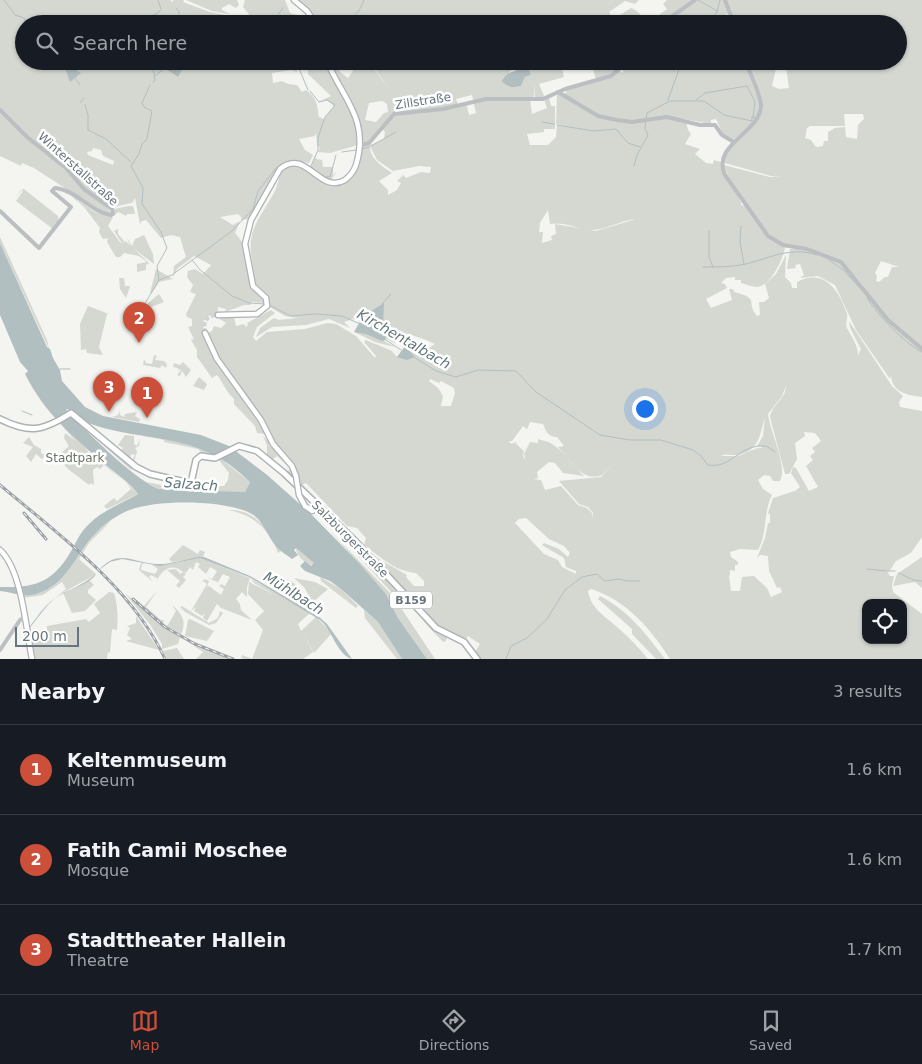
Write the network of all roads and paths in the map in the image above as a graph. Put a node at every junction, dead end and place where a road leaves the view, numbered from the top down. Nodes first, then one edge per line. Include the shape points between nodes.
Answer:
1 (294, 0) edge
2 (695, 0) edge
3 (725, 0) edge
4 (310, 15) edge
5 (671, 15) edge
6 (731, 15) edge
7 (332, 70) edge
8 (619, 70) edge
9 (749, 70) edge
10 (556, 93) junction
11 (0, 110) edge
12 (734, 142) junction
13 (359, 146) junction
14 (1, 212) edge
15 (218, 315) dead end
16 (205, 333) dead end
17 (922, 349) edge
18 (0, 419) edge
19 (0, 424) edge
20 (15, 426) junction
21 (317, 509) junction
22 (0, 550) edge
23 (24, 618) junction
24 (0, 650) edge
25 (32, 659) edge
26 (477, 659) edge

1 - 4 main road
2 - 5 street
3 - 6 street
7 - 13 main road via 354,109
8 - 10 street, Zillstraße via 611,76
9 - 12 street via 761,108 753,124
10 - 12 street via 602,117 628,122 667,117 715,125 722,135
10 - 13 street, Zillstraße via 538,100 493,99 446,109 394,114 369,142
11 - 14 street, Winterstallstraße via 66,168 84,189 112,209 113,215 97,211 58,188 52,191 71,207 39,248
12 - 17 street via 723,160 723,171 768,236 783,245 807,249 844,264 888,320
13 - 15 main road via 352,173 340,182 325,181 303,164 291,162 280,169 251,221 245,244 253,286 266,298 267,306 257,314
16 - 21 main road, bridge via 217,359 261,420 276,448 291,464 301,501 307,508
18 - 20 main road, B159
19 - 20 main road, B159
20 - 21 main road, Salzburgerstraße / B159 via 31,430 56,423 70,414 139,469 188,480 201,456 217,457 239,446 251,448 284,472
21 - 26 main road, Salzburgerstraße / B159 via 408,596 436,628 464,642
22 - 23 main road via 13,567
23 - 24 street
23 - 25 main road

